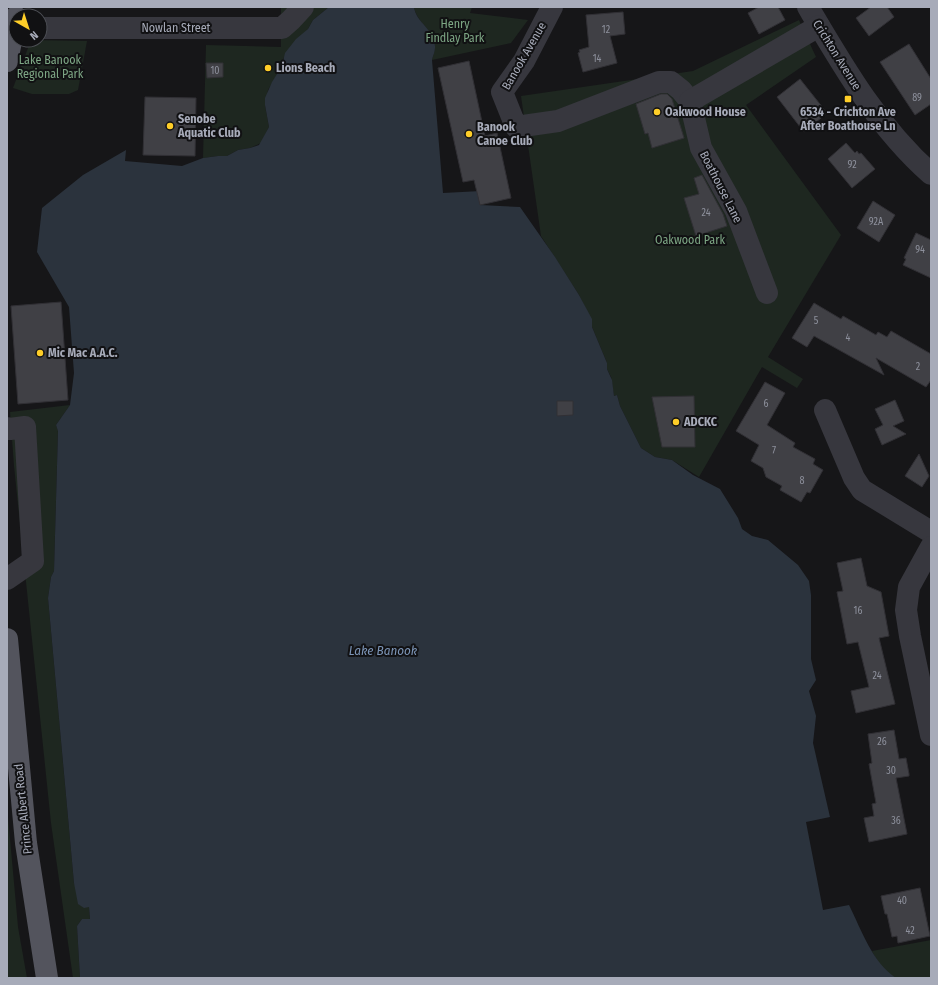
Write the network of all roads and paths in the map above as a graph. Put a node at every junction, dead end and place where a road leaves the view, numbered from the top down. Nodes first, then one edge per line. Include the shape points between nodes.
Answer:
1 (303, 7) edge
2 (552, 7) edge
3 (808, 7) edge
4 (819, 26) junction
5 (48, 28) edge
6 (10, 48) edge
7 (7, 61) edge
8 (690, 102) junction
9 (516, 127) joint
10 (931, 174) edge
11 (767, 293) dead end
12 (825, 410) dead end
13 (7, 428) edge
14 (931, 532) edge
15 (931, 547) edge
16 (7, 579) edge
17 (7, 639) edge
18 (931, 735) edge
19 (47, 978) edge

1 - 5 street, Nowlan Street via 282,28
2 - 9 street, Banook Avenue via 524,61 502,92
3 - 4 street, Crichton Avenue
4 - 8 street
4 - 10 street, Crichton Avenue via 853,83 885,126
6 - 7 main road
8 - 9 street, Boathouse Lane via 671,82 659,82 558,121
8 - 11 street, Boathouse Lane via 701,148 736,211
12 - 14 street via 854,478 862,490
13 - 16 street via 25,427 33,561
15 - 18 street via 909,587 906,610
17 - 19 main road, Prince Albert Road via 26,843

